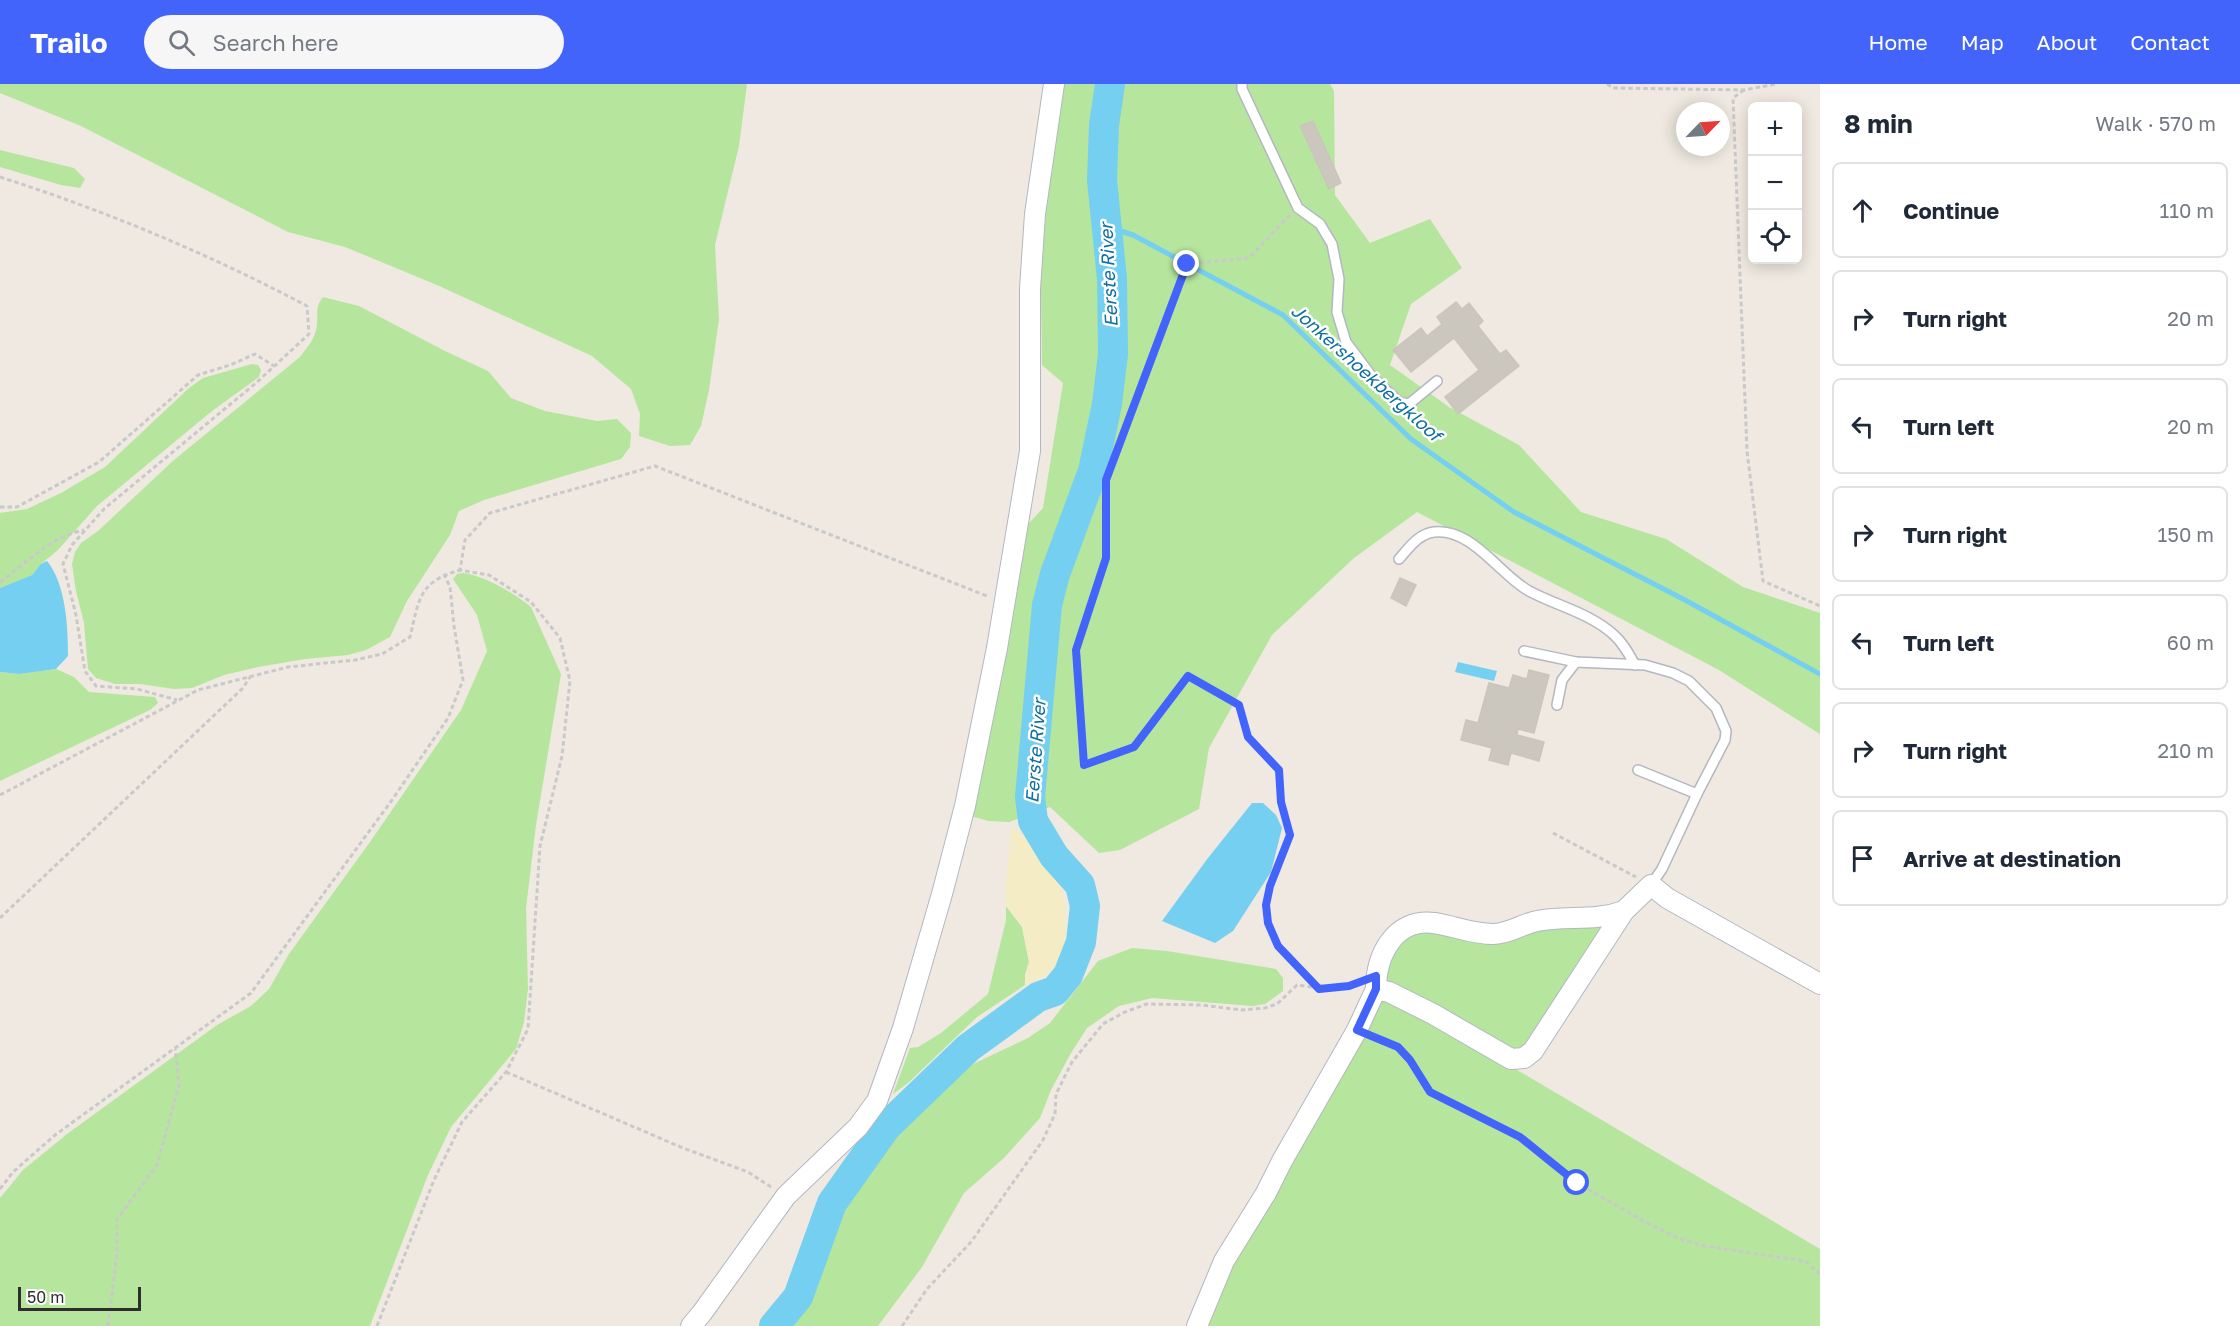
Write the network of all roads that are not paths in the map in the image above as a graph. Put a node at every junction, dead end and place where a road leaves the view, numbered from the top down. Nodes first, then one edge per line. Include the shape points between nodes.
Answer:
1 (1054, 84) edge
2 (1242, 84) edge
3 (1437, 381) dead end
4 (1399, 559) dead end
5 (1524, 651) dead end
6 (1576, 662) junction
7 (1635, 665) junction
8 (1557, 705) dead end
9 (1638, 770) dead end
10 (1697, 794) junction
11 (1651, 885) junction
12 (1624, 910) junction
13 (1376, 982) junction
14 (1820, 984) edge
15 (691, 1326) edge
16 (1197, 1326) edge

1 - 15 street via 1035,214 1030,289 1030,451 965,806 903,1028 877,1101 858,1127 786,1196
2 - 3 lane via 1298,208 1320,224 1332,244 1339,279 1337,312 1346,342 1373,378 1399,402 1409,404
4 - 7 lane via 1416,539 1434,532 1453,534 1471,543 1528,590 1596,621 1616,636
5 - 6 lane
6 - 7 lane
6 - 8 lane via 1562,680
7 - 10 lane via 1664,670 1689,681 1711,701 1722,720 1725,740
9 - 10 lane
10 - 11 lane
11 - 12 street
11 - 14 street via 1667,898
12 - 13 street via 1587,919 1537,921 1496,934 1431,922 1415,924 1390,938 1381,954
12 - 13 street via 1533,1051 1524,1058 1511,1059
13 - 16 street via 1357,1030 1224,1261

